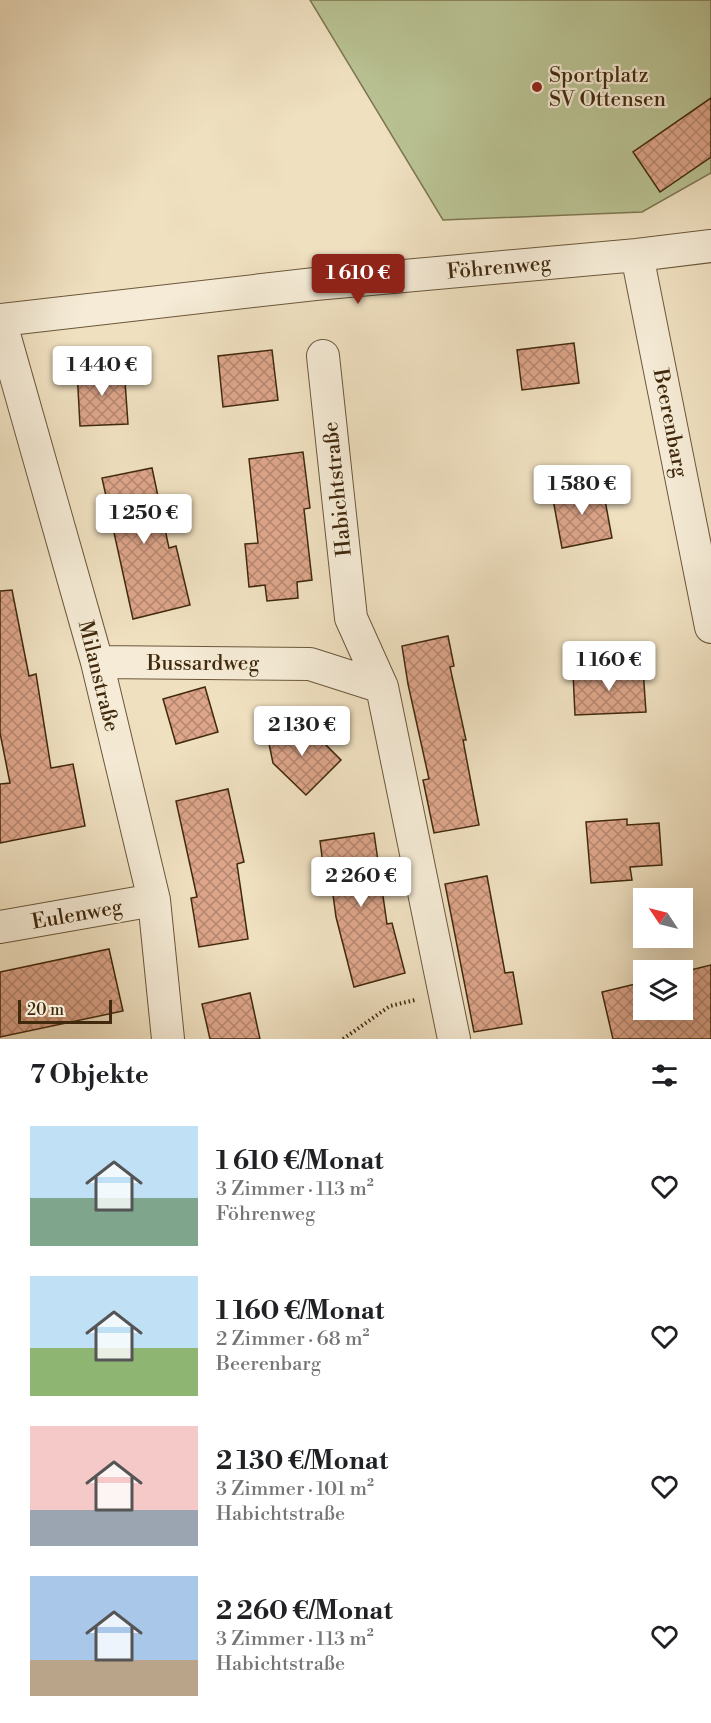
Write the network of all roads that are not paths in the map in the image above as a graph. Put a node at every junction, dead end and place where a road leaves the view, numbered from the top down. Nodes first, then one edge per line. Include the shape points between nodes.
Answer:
1 (711, 246) edge
2 (637, 255) junction
3 (0, 320) edge
4 (323, 356) dead end
5 (711, 627) edge
6 (97, 662) junction
7 (382, 687) junction
8 (154, 900) junction
9 (0, 927) edge
10 (168, 1039) edge
11 (454, 1039) edge

1 - 2 street, Föhrenweg
2 - 3 street, Föhrenweg via 315,284
2 - 5 street, Beerenbarg
3 - 6 street, Milanstraße
4 - 7 street, Habichtstraße via 351,618
6 - 7 street, Bussardweg via 310,664
6 - 8 street, Milanstraße
7 - 11 street, Habichtstraße
8 - 9 street, Eulenweg
8 - 10 street, Milanstraße

